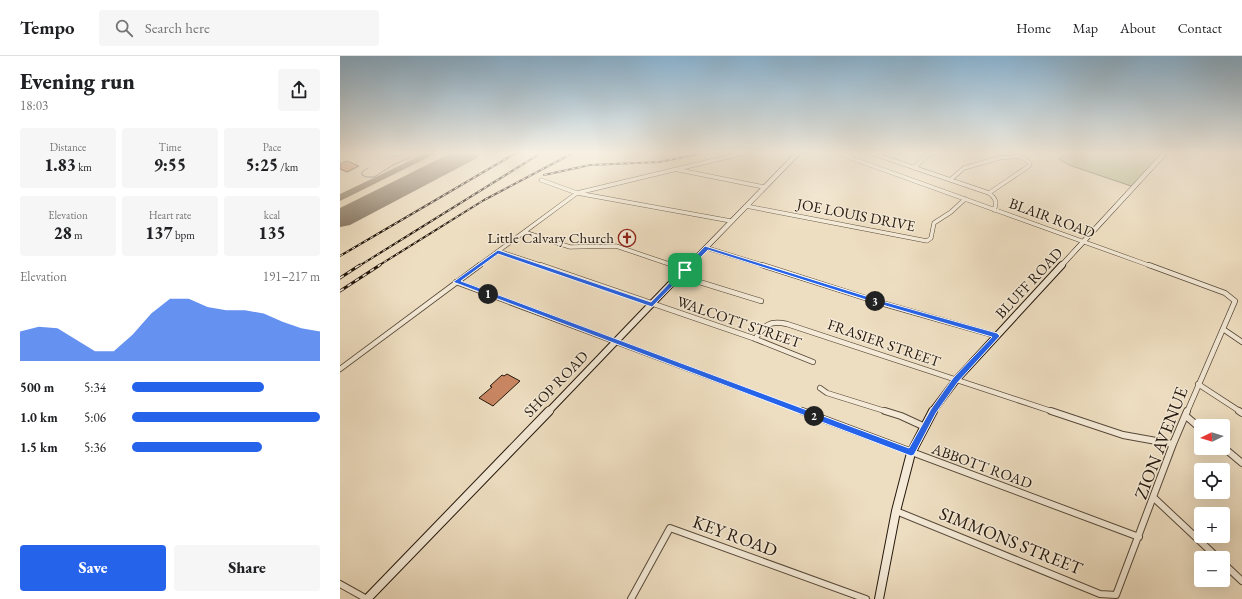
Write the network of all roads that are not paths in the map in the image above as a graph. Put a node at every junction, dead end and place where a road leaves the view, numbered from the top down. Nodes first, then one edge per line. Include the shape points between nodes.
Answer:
1 (641, 178) edge
2 (720, 178) edge
3 (773, 178) edge
4 (906, 178) edge
5 (945, 178) edge
6 (1011, 178) edge
7 (1142, 178) edge
8 (541, 180) dead end
9 (950, 180) joint
10 (764, 187) junction
11 (577, 193) junction
12 (989, 193) junction
13 (965, 200) junction
14 (746, 206) junction
15 (994, 210) junction
16 (731, 221) junction
17 (524, 232) junction
18 (1084, 242) junction
19 (707, 248) junction
20 (498, 251) junction
21 (685, 270) junction
22 (680, 276) junction
23 (456, 282) junction
24 (762, 301) dead end
25 (1235, 302) joint
26 (652, 305) junction
27 (1223, 329) junction
28 (997, 336) junction
29 (755, 340) junction
30 (615, 341) junction
31 (1242, 342) edge
32 (813, 362) dead end
33 (340, 369) edge
34 (956, 380) junction
35 (1198, 384) junction
36 (820, 388) dead end
37 (1242, 413) edge
38 (1186, 416) junction
39 (1194, 423) edge
40 (925, 427) junction
41 (1173, 444) junction
42 (911, 453) junction
43 (1230, 453) edge
44 (1242, 463) edge
45 (1154, 498) junction
46 (896, 511) junction
47 (1139, 537) junction
48 (1211, 551) edge
49 (1230, 570) edge
50 (1242, 581) edge
51 (340, 584) edge
52 (1116, 595) joint
53 (367, 599) edge
54 (631, 599) edge
55 (866, 599) edge
56 (879, 599) edge

1 - 11 street
2 - 10 street
3 - 10 main road, SHOP ROAD
4 - 13 street, BLAIR ROAD
5 - 9 street
6 - 12 street
7 - 18 main road, BLUFF ROAD
8 - 11 street
9 - 12 street
10 - 14 main road, SHOP ROAD
11 - 16 street
11 - 17 street
12 - 15 street via 997,201
13 - 14 street, JOE LOUIS DRIVE via 934,223 931,238 926,241
13 - 15 street, BLAIR ROAD
14 - 16 main road, SHOP ROAD
15 - 18 street, BLAIR ROAD
16 - 19 main road, SHOP ROAD
17 - 20 street
17 - 21 street via 570,247 616,246
18 - 25 street, BLAIR ROAD via 1224,293
18 - 28 main road, BLUFF ROAD
19 - 21 main road, SHOP ROAD
19 - 28 street via 881,303
20 - 23 street
20 - 26 street, WALCOTT STREET
21 - 22 main road, SHOP ROAD
22 - 24 street
22 - 26 main road, SHOP ROAD
23 - 30 street, ABBOTT ROAD
23 - 33 street
25 - 27 street, ZION AVENUE
26 - 29 street, WALCOTT STREET
26 - 30 main road, SHOP ROAD
27 - 31 street
27 - 35 street, ZION AVENUE
28 - 34 main road, BLUFF ROAD
29 - 32 street, WALCOTT STREET
29 - 34 street, FRASIER STREET via 766,325 777,321
30 - 42 street, ABBOTT ROAD
30 - 53 main road, SHOP ROAD
34 - 40 main road, BLUFF ROAD
34 - 41 street, FRASIER STREET via 1123,436
35 - 37 street
35 - 38 street, ZION AVENUE
36 - 40 street via 827,393 901,416
38 - 39 street
38 - 41 street, ZION AVENUE
40 - 42 main road, BLUFF ROAD
41 - 45 street, ZION AVENUE
42 - 46 main road, BLUFF ROAD
42 - 47 street, ABBOTT ROAD
43 - 44 street
45 - 47 street, ZION AVENUE
45 - 48 street
46 - 52 street, SIMMONS STREET via 1100,594
46 - 56 main road, BLUFF ROAD
47 - 52 street, ZION AVENUE
49 - 50 street
51 - 53 street
54 - 55 street, KEY ROAD via 670,528

